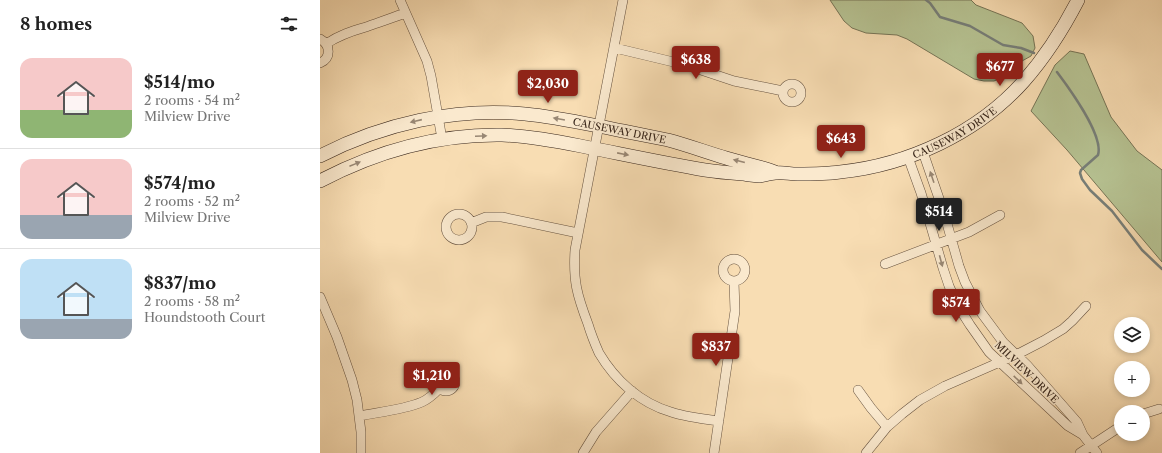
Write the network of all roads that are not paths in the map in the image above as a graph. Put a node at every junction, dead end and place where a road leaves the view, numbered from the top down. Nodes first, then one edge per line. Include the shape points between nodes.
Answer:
1 (400, 0) edge
2 (623, 0) edge
3 (1078, 0) edge
4 (405, 13) junction
5 (323, 42) edge
6 (615, 48) junction
7 (320, 63) edge
8 (783, 91) dead end
9 (438, 117) junction
10 (599, 126) junction
11 (442, 139) junction
12 (595, 148) junction
13 (923, 152) junction
14 (320, 156) edge
15 (908, 157) junction
16 (777, 173) junction
17 (320, 181) edge
18 (1000, 215) dead end
19 (471, 223) dead end
20 (578, 233) junction
21 (952, 239) junction
22 (936, 244) junction
23 (885, 264) dead end
24 (734, 282) dead end
25 (320, 297) edge
26 (1086, 306) dead end
27 (1016, 355) junction
28 (999, 362) junction
29 (440, 388) dead end
30 (858, 390) dead end
31 (632, 391) junction
32 (1159, 408) dead end
33 (1150, 411) edge
34 (359, 416) junction
35 (719, 421) junction
36 (887, 427) junction
37 (1114, 432) edge
38 (1083, 435) junction
39 (1094, 449) edge
40 (362, 453) edge
41 (583, 453) edge
42 (714, 453) edge
43 (866, 453) edge
44 (1080, 453) edge

1 - 4 street
2 - 6 street
3 - 13 street, CAUSEWAY DRIVE via 1061,32 1022,83 972,125
4 - 5 street
4 - 9 street via 427,61
5 - 7 street via 328,47 328,55
6 - 8 street via 686,65 734,81
6 - 10 street
10 -> 9 street, CAUSEWAY DRIVE via 524,114 478,113
9 - 11 street
9 -> 14 street, CAUSEWAY DRIVE via 368,134
10 - 12 street
16 -> 10 street, CAUSEWAY DRIVE via 666,140
11 -> 12 street, CAUSEWAY DRIVE via 462,136 520,136
17 -> 11 street, CAUSEWAY DRIVE via 376,156 426,141
12 -> 16 street, CAUSEWAY DRIVE via 724,173 758,176
12 - 20 street
13 - 15 street, CAUSEWAY DRIVE
21 -> 13 street, MILVIEW DRIVE
15 - 16 street, CAUSEWAY DRIVE via 840,172
15 - 22 street, MILVIEW DRIVE
18 - 21 street
19 - 20 street via 486,217 502,217
20 - 31 street via 574,266 578,300 599,351 621,382
21 - 22 street
21 - 27 street, MILVIEW DRIVE via 959,266 972,298 989,326
22 - 23 street
22 -> 28 street, MILVIEW DRIVE via 958,306 989,352
24 - 35 street via 735,311
25 - 34 street via 352,380
26 - 27 street via 1063,329
27 - 28 street
27 - 38 street, MILVIEW DRIVE via 1077,422
28 - 36 street via 920,400
28 -> 38 street, MILVIEW DRIVE via 1068,426
29 - 34 street via 427,399 412,406
30 - 36 street
31 - 35 street via 642,399 670,412
31 - 41 street via 596,432
32 - 33 street
34 - 40 street
35 - 42 street
36 - 43 street
37 - 39 street
38 - 39 street, MILVIEW DRIVE
39 - 44 street

